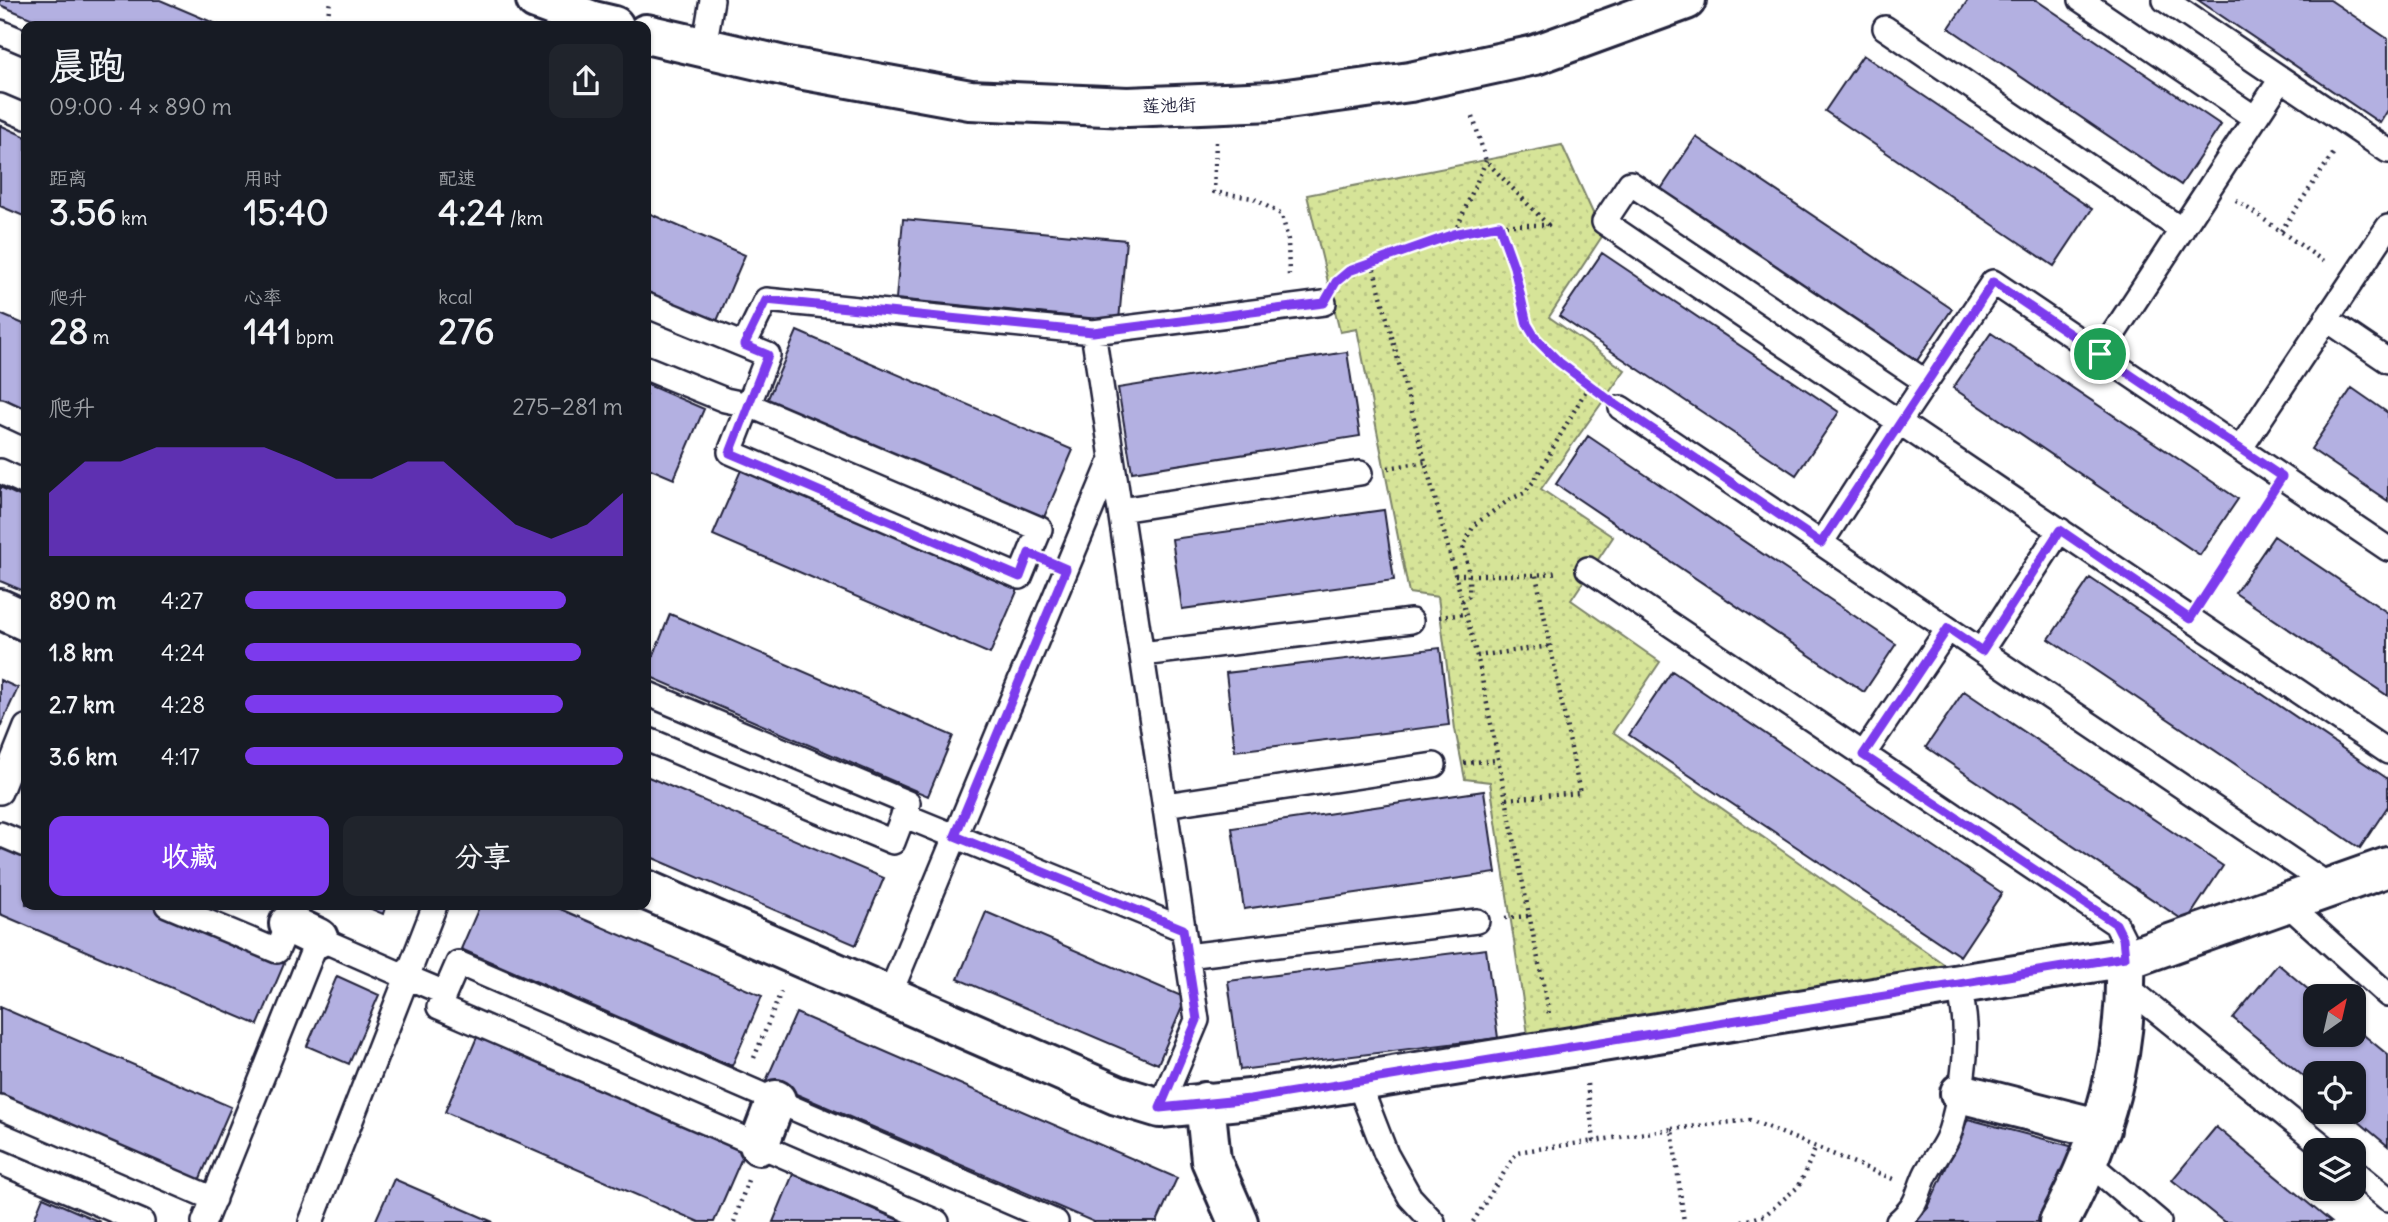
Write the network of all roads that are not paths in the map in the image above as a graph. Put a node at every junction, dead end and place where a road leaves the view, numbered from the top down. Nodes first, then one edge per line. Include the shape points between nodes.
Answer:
1 (536, 0) edge
2 (712, 0) edge
3 (1686, 0) edge
4 (2081, 0) edge
5 (2165, 0) edge
6 (593, 21) edge
7 (1885, 28) dead end
8 (0, 32) edge
9 (651, 35) edge
10 (21, 41) edge
11 (704, 47) junction
12 (2281, 79) junction
13 (0, 106) edge
14 (21, 115) edge
15 (2255, 118) junction
16 (2388, 151) edge
17 (2388, 227) edge
18 (2182, 230) junction
19 (1324, 303) road end
20 (651, 307) edge
21 (2326, 319) junction
22 (1093, 332) junction
23 (744, 345) junction
24 (2100, 354) junction
25 (2388, 361) edge
26 (651, 370) edge
27 (1926, 382) junction
28 (748, 405) junction
29 (1621, 408) road end
30 (0, 411) edge
31 (21, 421) edge
32 (1899, 422) junction
33 (2240, 449) junction
34 (1112, 459) junction
35 (0, 471) edge
36 (1360, 473) dead end
37 (21, 481) edge
38 (1120, 510) junction
39 (2060, 530) junction
40 (1821, 543) junction
41 (2388, 548) edge
42 (1029, 553) junction
43 (1066, 569) junction
44 (1588, 569) road end
45 (0, 610) edge
46 (21, 619) edge
47 (1411, 621) dead end
48 (1948, 628) junction
49 (1982, 651) junction
50 (1142, 654) junction
51 (651, 696) edge
52 (651, 741) edge
53 (21, 742) edge
54 (2388, 752) edge
55 (1863, 755) junction
56 (1434, 765) dead end
57 (12, 768) edge
58 (0, 792) edge
59 (1164, 805) junction
60 (903, 815) junction
61 (0, 834) edge
62 (955, 836) junction
63 (21, 843) edge
64 (2388, 867) edge
65 (2331, 887) junction
66 (651, 892) edge
67 (2286, 903) junction
68 (179, 910) edge
69 (433, 910) edge
70 (1477, 921) dead end
71 (301, 922) edge
72 (1183, 929) junction
73 (1187, 956) junction
74 (2125, 971) junction
75 (407, 977) junction
76 (1958, 984) junction
77 (445, 993) junction
78 (2388, 995) edge
79 (889, 996) junction
80 (1358, 1082) junction
81 (759, 1093) junction
82 (1960, 1093) junction
83 (1205, 1102) junction
84 (0, 1107) edge
85 (1160, 1108) junction
86 (2314, 1138) edge
87 (759, 1145) junction
88 (2095, 1146) junction
89 (0, 1162) edge
90 (2366, 1181) edge
91 (214, 1199) junction
92 (2388, 1199) edge
93 (142, 1222) edge
94 (204, 1222) edge
95 (311, 1222) edge
96 (937, 1222) edge
97 (1056, 1222) edge
98 (1238, 1222) edge
99 (1433, 1222) edge
100 (1898, 1222) edge
101 (2059, 1222) edge
102 (2159, 1222) edge

1 - 6 street
2 - 11 lane
3 - 11 street, 莲池街 via 1535,55 1410,82 1273,101 1128,107 970,100
4 - 15 lane
5 - 12 lane
7 - 18 lane
8 - 10 lane
9 - 11 street, 莲池街
12 - 15 lane
12 - 16 lane
13 - 14 lane
15 - 18 lane
17 - 21 lane
18 - 24 lane
19 - 22 lane
20 - 23 lane
21 - 25 lane
21 - 33 lane
22 - 23 lane via 766,300
22 - 34 lane
23 - 28 lane via 768,355
24 - 27 lane via 1993,282
24 - 33 lane
26 - 28 lane
27 - 32 lane
27 - 32 lane via 1630,183 1604,222
28 - 42 lane via 1040,529
28 - 42 lane via 730,453 1020,577
29 - 40 lane
30 - 31 lane
32 - 39 lane
32 - 40 lane
33 - 41 lane
34 - 38 lane
34 - 43 lane
35 - 37 lane
36 - 38 lane
38 - 50 lane
39 - 49 lane
39 - 54 lane
40 - 48 lane
42 - 43 lane
43 - 62 lane
44 - 55 lane
45 - 46 street
47 - 50 lane
48 - 49 lane
48 - 55 lane
49 - 65 lane
50 - 59 lane
51 - 60 lane via 908,803
52 - 60 lane via 893,842
53 - 57 lane
55 - 74 lane via 2116,924 2123,938
56 - 59 lane
57 - 58 lane
59 - 72 lane
60 - 62 lane
61 - 63 lane
62 - 72 lane
62 - 79 lane
64 - 65 street
65 - 67 street
66 - 79 street
67 - 74 street via 2139,955
67 - 78 lane
68 - 71 lane via 277,951
69 - 75 lane
70 - 73 lane
71 - 75 lane
71 - 91 lane
72 - 73 lane
73 - 85 lane via 1197,1020
74 - 76 street
74 - 86 lane
74 - 88 street via 2116,1076
75 - 77 lane
75 - 95 lane
76 - 80 street
76 - 82 lane via 1966,1035
77 - 81 lane via 458,963
77 - 87 lane via 439,1007
79 - 85 street via 1117,1095
80 - 83 street
80 - 99 lane via 1386,1154 1410,1197
81 - 87 street
81 - 97 lane
82 - 88 street
82 - 100 lane via 1948,1137 1913,1208
83 - 85 street
83 - 98 street via 1211,1160
84 - 91 lane
87 - 96 lane
88 - 101 street
88 - 102 lane
89 - 93 lane
90 - 92 lane
91 - 94 lane

